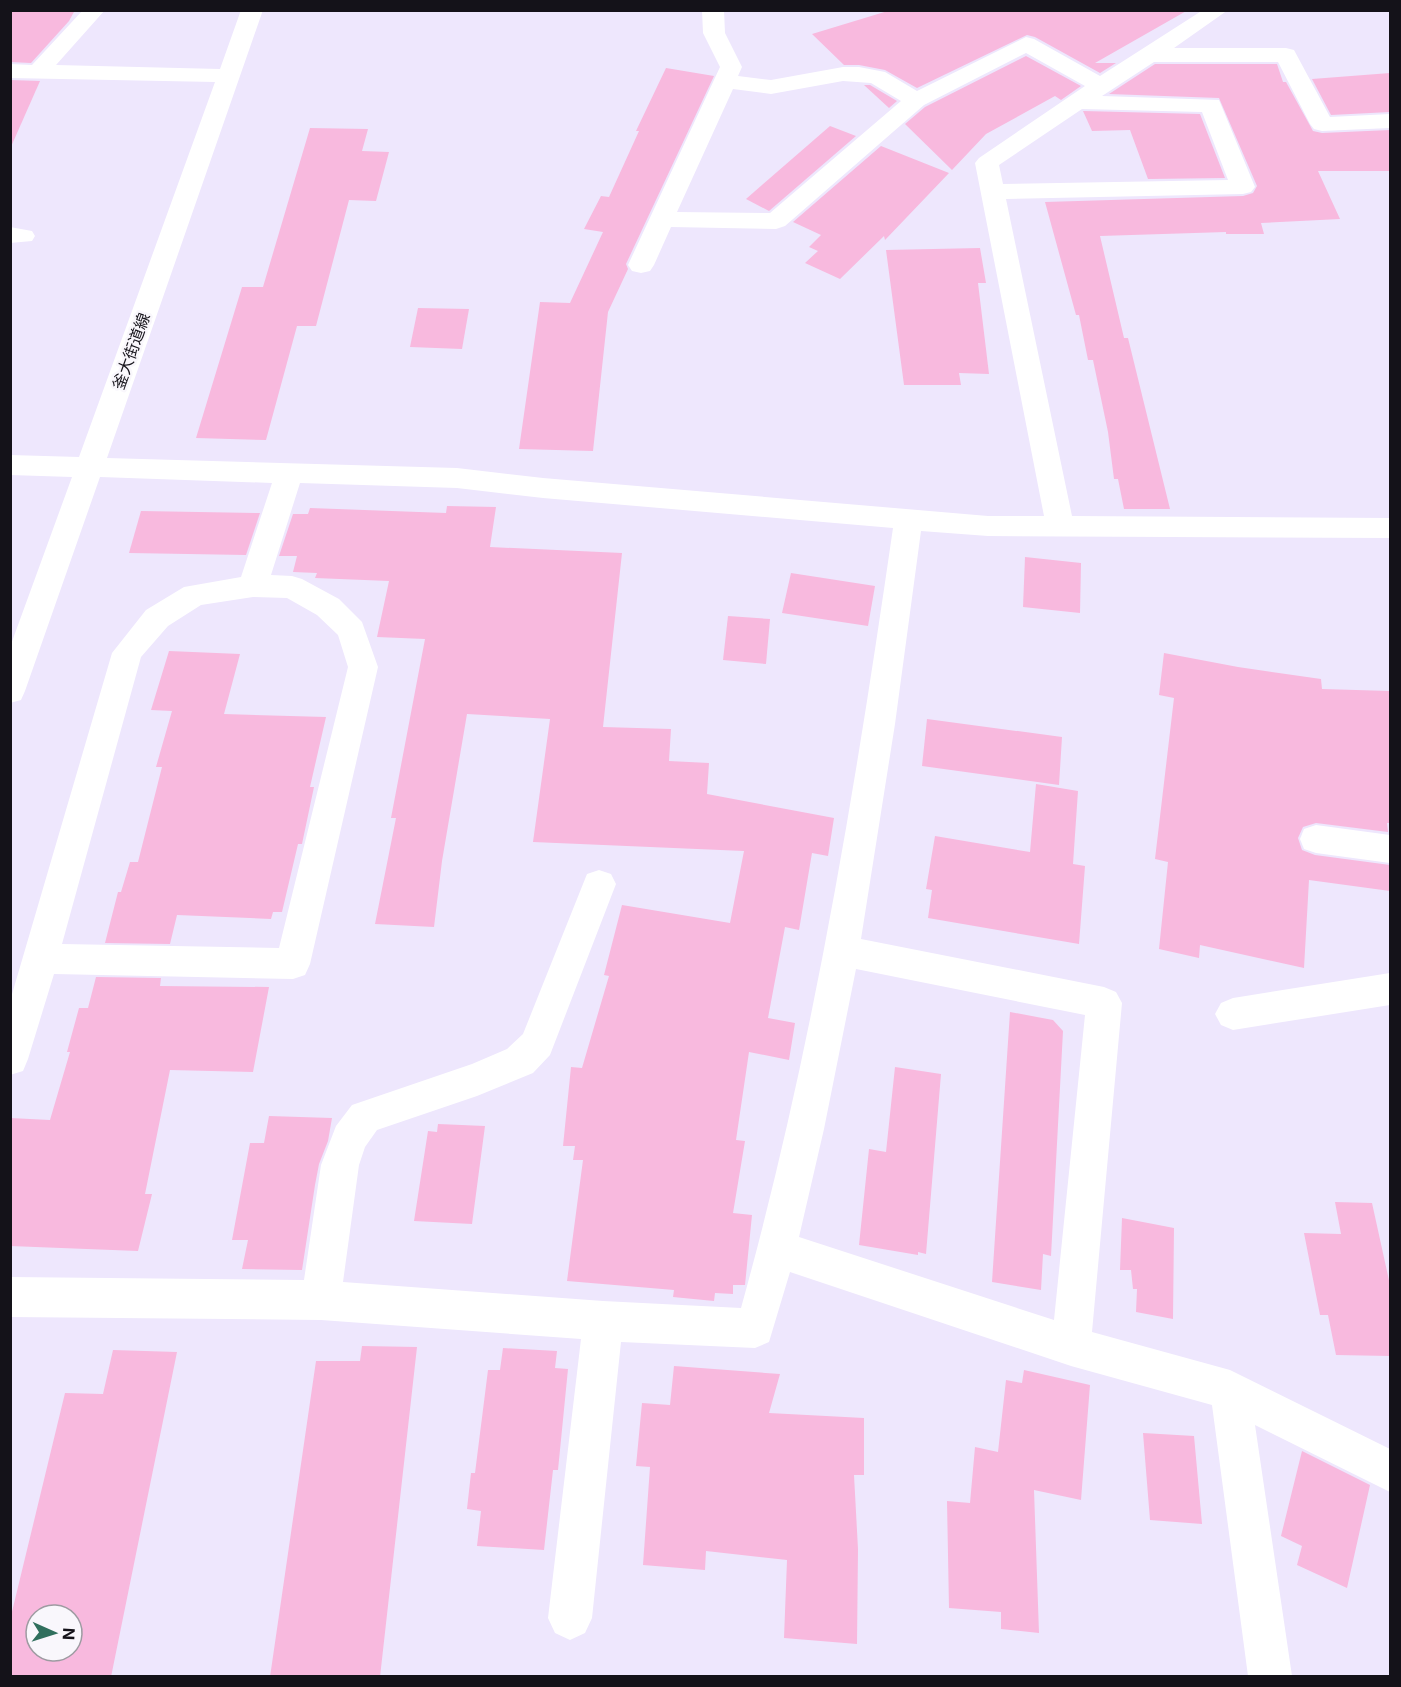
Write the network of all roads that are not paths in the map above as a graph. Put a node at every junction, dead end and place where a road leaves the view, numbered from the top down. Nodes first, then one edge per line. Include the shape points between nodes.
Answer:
1 (95, 10) edge
2 (252, 10) edge
3 (714, 10) edge
4 (1218, 10) edge
5 (1151, 55) junction
6 (10, 72) edge
7 (38, 72) junction
8 (230, 76) junction
9 (727, 81) junction
10 (1101, 86) junction
11 (916, 100) junction
12 (1080, 102) junction
13 (1390, 121) edge
14 (994, 192) junction
15 (662, 219) junction
16 (641, 265) dead end
17 (10, 465) edge
18 (89, 466) junction
19 (288, 474) junction
20 (908, 520) junction
21 (1060, 526) junction
22 (1390, 528) edge
23 (253, 586) junction
24 (10, 692) edge
25 (1316, 840) dead end
26 (1390, 849) edge
27 (599, 884) dead end
28 (843, 951) junction
29 (41, 959) junction
30 (1389, 994) edge
31 (1233, 1014) dead end
32 (10, 1059) edge
33 (778, 1249) junction
34 (10, 1297) edge
35 (321, 1300) junction
36 (603, 1321) junction
37 (1071, 1346) junction
38 (1230, 1390) junction
39 (1390, 1471) edge
40 (570, 1618) dead end
41 (1270, 1677) edge

1 - 7 street
2 - 8 street, 釜大街道線
3 - 9 street via 714,33 731,68
4 - 5 street
5 - 10 street
5 - 13 street via 1286,55 1323,124
6 - 7 street
7 - 8 street
8 - 18 street, 釜大街道線
9 - 11 street via 771,87 859,74 877,77
9 - 15 street
10 - 11 street via 1026,44
10 - 12 street
11 - 15 street via 776,221
12 - 14 street via 987,163
12 - 14 street via 1211,105 1244,187
14 - 21 street
15 - 16 street
17 - 18 street
18 - 19 street
18 - 24 street, 釜大街道線
19 - 20 street via 457,478
19 - 23 street
20 - 21 street
20 - 28 street
21 - 22 street
23 - 29 street via 194,595 158,618 128,653
23 - 29 street via 292,587 328,607 351,630 363,667 294,964
25 - 26 street
27 - 35 street via 537,1044 520,1061 365,1117 349,1138 340,1165
28 - 33 street
28 - 37 street via 1104,1003
29 - 32 street
30 - 31 street
33 - 36 street via 755,1328
33 - 37 street
34 - 35 street
35 - 36 street
36 - 40 street
37 - 38 street
38 - 39 street
38 - 41 street

